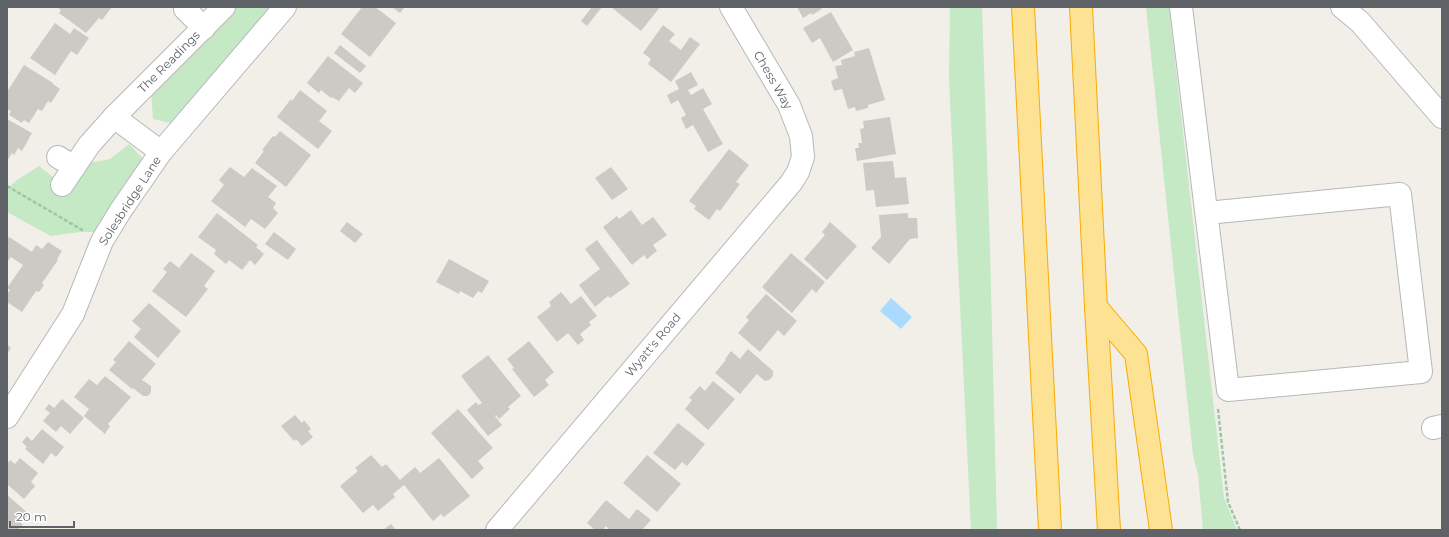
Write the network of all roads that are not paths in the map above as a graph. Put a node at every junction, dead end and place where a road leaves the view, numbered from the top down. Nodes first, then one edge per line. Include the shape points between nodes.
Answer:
1 (224, 7) edge
2 (285, 7) edge
3 (731, 7) edge
4 (1023, 7) edge
5 (1082, 7) edge
6 (1181, 7) edge
7 (1342, 7) edge
8 (185, 9) dead end
9 (204, 28) junction
10 (1442, 116) edge
11 (114, 117) junction
12 (161, 152) junction
13 (803, 157) joint
14 (62, 185) dead end
15 (1207, 213) junction
16 (1096, 307) junction
17 (13, 394) edge
18 (7, 417) edge
19 (497, 530) edge
20 (1050, 530) edge
21 (1109, 530) edge
22 (1161, 530) edge

1 - 9 street, The Readings
2 - 12 street, Solesbridge Lane
3 - 13 street, Chess Way via 789,105 801,136
4 - 20 highway
5 - 16 highway
6 - 15 street
7 - 10 street via 1360,22
8 - 9 street
9 - 11 street, The Readings
11 - 12 street
11 - 14 street, The Readings via 89,145 66,162
12 - 17 street, Solesbridge Lane via 102,241 73,314
13 - 19 street, Wyatt's Road via 791,183
15 - 15 street via 1228,390 1421,372 1400,194
16 - 21 highway
16 - 22 highway via 1136,354
17 - 18 street, Solesbridge Lane

